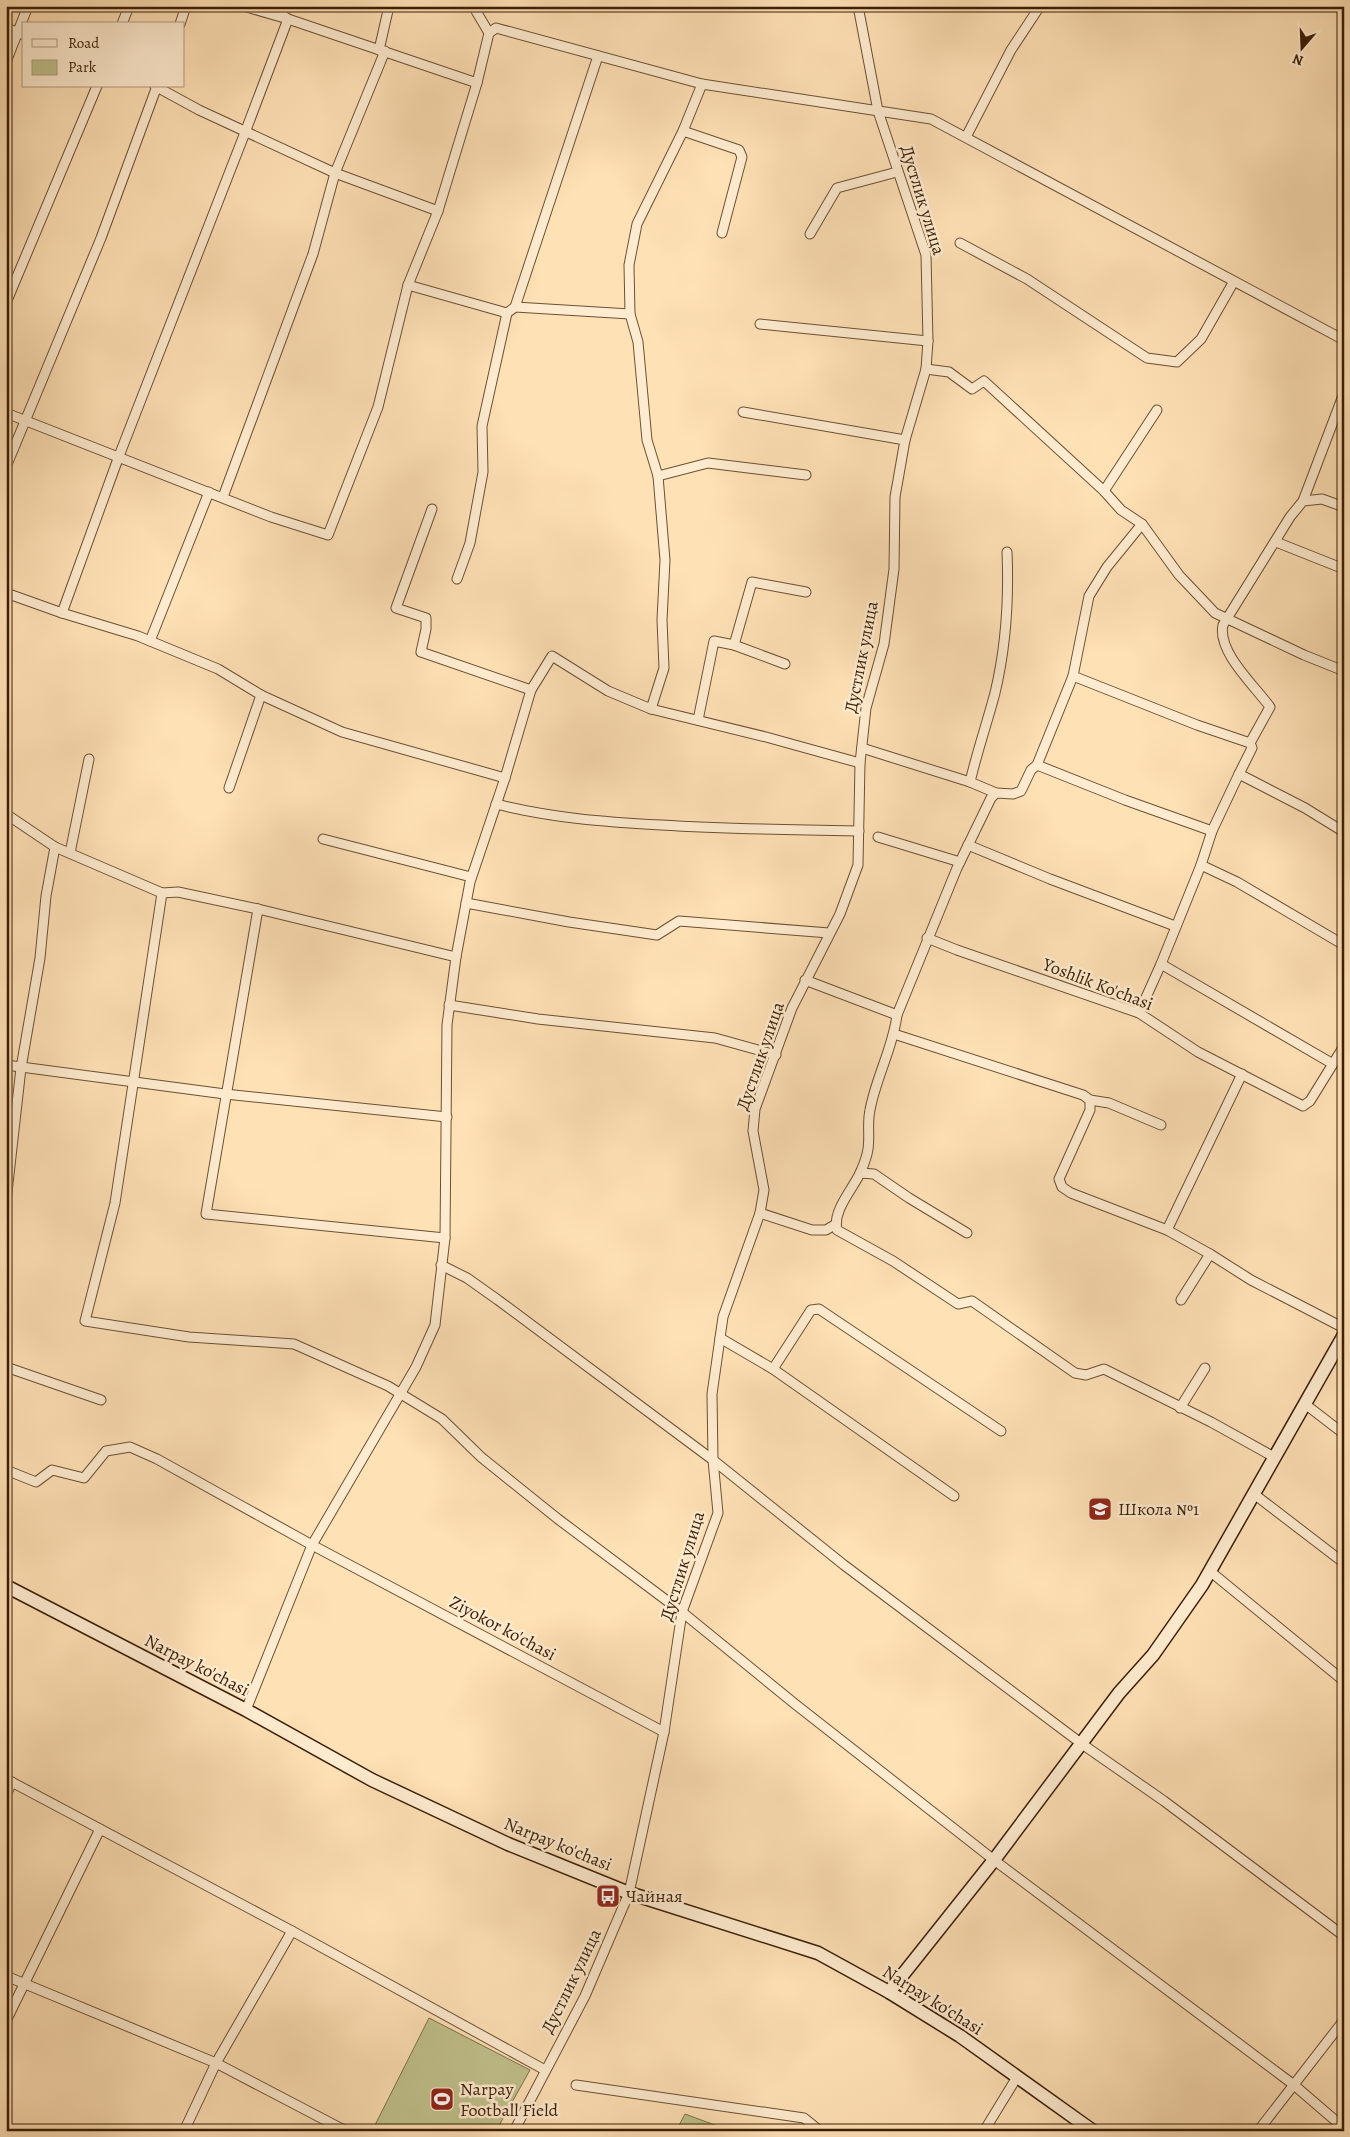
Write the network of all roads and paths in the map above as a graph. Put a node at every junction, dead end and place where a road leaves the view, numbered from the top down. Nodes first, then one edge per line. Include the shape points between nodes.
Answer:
1 (28, 6) edge
2 (128, 6) edge
3 (186, 6) edge
4 (243, 6) edge
5 (281, 6) edge
6 (389, 6) edge
7 (478, 6) edge
8 (858, 6) edge
9 (1040, 6) edge
10 (288, 19) junction
11 (24, 22) edge
12 (123, 22) edge
13 (181, 22) edge
14 (6, 28) edge
15 (21, 33) edge
16 (489, 33) junction
17 (382, 51) junction
18 (598, 56) junction
19 (6, 62) edge
20 (477, 83) junction
21 (702, 84) junction
22 (96, 88) edge
23 (157, 88) edge
24 (159, 88) edge
25 (878, 111) junction
26 (246, 130) junction
27 (683, 131) junction
28 (966, 137) junction
29 (897, 172) junction
30 (335, 173) junction
31 (438, 211) junction
32 (722, 233) dead end
33 (810, 234) dead end
34 (960, 243) dead end
35 (1234, 283) junction
36 (408, 284) junction
37 (6, 304) edge
38 (511, 310) junction
39 (630, 314) junction
40 (760, 324) dead end
41 (1344, 340) edge
42 (928, 341) junction
43 (926, 369) junction
44 (1344, 393) edge
45 (1157, 410) dead end
46 (743, 412) dead end
47 (6, 413) edge
48 (26, 420) junction
49 (906, 440) junction
50 (119, 456) junction
51 (6, 467) edge
52 (806, 475) dead end
53 (658, 476) junction
54 (1104, 491) junction
55 (209, 492) junction
56 (223, 497) junction
57 (1303, 501) junction
58 (432, 508) dead end
59 (1344, 508) edge
60 (1142, 524) junction
61 (1276, 542) junction
62 (1008, 552) dead end
63 (1344, 569) edge
64 (457, 579) dead end
65 (806, 592) dead end
66 (6, 593) edge
67 (62, 613) junction
68 (1226, 620) junction
69 (150, 641) junction
70 (734, 645) junction
71 (785, 664) dead end
72 (1344, 671) edge
73 (1073, 676) junction
74 (531, 690) junction
75 (260, 695) junction
76 (651, 710) junction
77 (698, 720) junction
78 (1250, 742) junction
79 (862, 748) junction
80 (89, 759) dead end
81 (860, 762) junction
82 (1037, 765) junction
83 (1239, 774) junction
84 (505, 778) junction
85 (970, 782) junction
86 (229, 788) dead end
87 (996, 792) junction
88 (496, 804) junction
89 (6, 814) edge
90 (859, 831) junction
91 (1212, 831) junction
92 (1344, 832) edge
93 (878, 837) dead end
94 (323, 839) dead end
95 (968, 845) junction
96 (55, 847) junction
97 (70, 854) junction
98 (960, 862) junction
99 (1201, 865) junction
100 (471, 877) junction
101 (162, 893) junction
102 (466, 903) junction
103 (258, 909) junction
104 (1176, 926) junction
105 (829, 934) junction
106 (927, 938) junction
107 (1344, 945) edge
108 (456, 956) junction
109 (1161, 964) junction
110 (805, 980) junction
111 (449, 1005) junction
112 (1139, 1014) junction
113 (897, 1015) junction
114 (894, 1034) junction
115 (1344, 1046) edge
116 (776, 1055) junction
117 (1333, 1064) junction
118 (6, 1065) edge
119 (21, 1068) junction
120 (1242, 1074) junction
121 (133, 1082) junction
122 (225, 1094) junction
123 (1090, 1100) junction
124 (447, 1117) junction
125 (1161, 1125) dead end
126 (860, 1173) junction
127 (6, 1201) edge
128 (760, 1213) junction
129 (836, 1224) junction
130 (1167, 1230) junction
131 (967, 1234) dead end
132 (445, 1238) junction
133 (1210, 1254) junction
134 (442, 1265) junction
135 (1181, 1300) dead end
136 (1344, 1334) edge
137 (720, 1338) junction
138 (6, 1367) edge
139 (1205, 1368) dead end
140 (773, 1369) junction
141 (400, 1393) junction
142 (102, 1400) dead end
143 (1305, 1404) junction
144 (1180, 1408) junction
145 (1001, 1431) dead end
146 (1344, 1434) edge
147 (1274, 1457) junction
148 (713, 1460) junction
149 (6, 1470) edge
150 (1254, 1494) junction
151 (954, 1496) dead end
152 (312, 1545) junction
153 (1344, 1563) edge
154 (1210, 1572) junction
155 (6, 1586) edge
156 (682, 1612) junction
157 (1344, 1681) edge
158 (246, 1710) junction
159 (664, 1732) junction
160 (1082, 1744) junction
161 (9, 1780) edge
162 (6, 1795) edge
163 (100, 1830) junction
164 (994, 1860) junction
165 (629, 1892) junction
166 (292, 1931) junction
167 (1344, 1936) edge
168 (6, 1976) edge
169 (23, 1984) junction
170 (890, 1992) junction
171 (1344, 2020) edge
172 (6, 2021) edge
173 (216, 2063) junction
174 (545, 2070) junction
175 (1017, 2077) junction
176 (576, 2085) dead end
177 (1294, 2085) junction
178 (1344, 2128) edge
179 (184, 2131) edge
180 (346, 2131) edge
181 (514, 2131) edge
182 (820, 2131) edge
183 (984, 2131) edge
184 (1093, 2131) edge
185 (1258, 2131) edge

1 - 11 street
2 - 12 street
3 - 13 street
4 - 10 street
5 - 10 street via 280,12
6 - 17 street
7 - 16 street via 476,11
8 - 25 street, Дустлик улица
9 - 28 street via 1011,50
10 - 17 street
10 - 26 street
14 - 15 street
15 - 19 street
16 - 18 street via 496,28
16 - 20 street
17 - 20 street
17 - 30 street
18 - 21 street
18 - 38 street
20 - 31 street
21 - 25 street
21 - 27 street
22 - 37 street
23 - 48 street via 101,238
24 - 26 street
25 - 28 street via 931,119
25 - 29 street, Дустлик улица
26 - 30 street
26 - 50 street
27 - 32 street via 739,150 742,157
27 - 39 street via 637,224 629,265
28 - 35 street
29 - 33 street via 836,188
29 - 42 street, Дустлик улица via 926,254
30 - 31 street
30 - 56 street via 313,254
31 - 36 street
34 - 35 street via 1027,279 1147,358 1177,362 1201,339
35 - 41 street
36 - 38 street
36 - 56 street via 378,407 328,535
38 - 39 street
38 - 64 street via 482,426 483,472 470,543
39 - 53 street via 638,342 647,440
40 - 42 street
42 - 43 street, Дустлик улица
43 - 49 street, Дустлик улица
43 - 54 street via 949,372 972,389 984,381
44 - 57 street
45 - 54 street
46 - 49 street
47 - 48 street
48 - 50 street
48 - 51 street
49 - 79 street, Дустлик улица via 895,497 894,569 884,644 866,708
50 - 55 street
50 - 67 street
52 - 53 street via 708,462
53 - 76 street via 665,560 664,668
54 - 60 street via 1121,510
55 - 56 street
55 - 69 street
57 - 59 street via 1322,499
57 - 61 street
58 - 74 street via 396,608 426,618 421,652
60 - 68 street via 1179,575 1214,613
60 - 73 street via 1107,567 1089,596
61 - 63 street
61 - 68 street
62 - 85 street via 1004,646 995,694
65 - 70 street via 752,582
66 - 67 street
67 - 69 street
68 - 72 street
68 - 78 street via 1221,631 1228,652 1270,707
69 - 75 street via 218,669
70 - 71 street
70 - 77 street via 714,641
73 - 78 street via 1197,725
73 - 82 street
74 - 76 street via 552,656 608,691
74 - 84 street
75 - 84 street via 342,732
75 - 86 street
76 - 77 street
77 - 81 street
78 - 83 street via 1252,748
79 - 81 street, Дустлик улица
79 - 85 street
80 - 97 street
81 - 90 street, Дустлик улица
82 - 87 street via 1031,770 1021,792
82 - 91 street
83 - 91 street
83 - 92 street
84 - 88 street
85 - 87 street
87 - 95 street
88 - 90 street via 577,820 730,830
88 - 100 street
89 - 96 street
90 - 105 street, Дустлик улица via 858,865
91 - 99 street
93 - 98 street
94 - 100 street
95 - 98 street
95 - 104 street
96 - 97 street
96 - 119 street
97 - 101 street
98 - 106 street
99 - 104 street
99 - 107 street via 1237,882
100 - 102 street
101 - 103 street via 178,892
101 - 121 street
102 - 105 street via 658,934 680,921
102 - 108 street
103 - 108 street
103 - 122 street
104 - 109 street
105 - 110 street, Дустлик улица
106 - 112 street, Yoshlik Ko'chasi
106 - 113 street
108 - 111 street
109 - 112 street
109 - 117 street
110 - 113 street
110 - 116 street, Дустлик улица
111 - 116 street via 538,1019 715,1038
111 - 124 street
112 - 120 street, Yoshlik Ko'chasi via 1198,1052
113 - 114 street
114 - 123 street via 1083,1095
114 - 126 street via 876,1081 869,1112 868,1149
115 - 117 street
116 - 128 street, Дустлик улица via 755,1109 753,1131 764,1190
117 - 120 street, Yoshlik Ko'chasi via 1310,1101 1303,1106
118 - 119 street
119 - 121 street
119 - 127 street
120 - 130 street
121 - 122 street
121 - 141 street via 115,1203 85,1321 189,1337 294,1344
122 - 124 street
122 - 132 street via 206,1214
123 - 125 street via 1109,1103
123 - 130 street via 1090,1110 1059,1179 1062,1187
124 - 132 street
126 - 129 street
126 - 131 street via 874,1174
128 - 129 street via 812,1230 826,1230
128 - 137 street, Дустлик улица via 723,1317
129 - 144 street via 837,1230 958,1304 972,1301 991,1312 1075,1373 1086,1376 1104,1369
130 - 133 street
132 - 134 street
133 - 135 street
133 - 136 street
134 - 141 street via 435,1325
134 - 148 street via 498,1300
136 - 143 main road
137 - 140 street
137 - 148 street, Дустлик улица via 712,1394
138 - 142 street
139 - 144 street
140 - 145 street via 811,1310 820,1309
140 - 151 street
141 - 152 street
141 - 156 street via 442,1419 504,1475
143 - 146 street
143 - 147 main road
144 - 147 street
147 - 150 main road
148 - 156 street, Дустлик улица via 718,1513
148 - 160 street via 844,1565
149 - 152 street, Ziyokor ko'chasi via 36,1482 52,1470 84,1478 106,1451 130,1447
150 - 153 street
150 - 154 main road
152 - 158 street
152 - 159 street, Ziyokor ko'chasi
154 - 157 street
154 - 160 main road via 1153,1655 1119,1693
155 - 158 main road, Narpay ko'chasi
156 - 159 street, Дустлик улица
156 - 164 street
158 - 165 main road, Narpay ko'chasi via 372,1780 508,1844
159 - 165 street, Дустлик улица
160 - 164 main road
160 - 167 street
161 - 162 street
161 - 163 street
163 - 166 street
163 - 169 street
164 - 170 main road
164 - 177 street
165 - 170 main road, Narpay ko'chasi via 818,1953
165 - 174 street, Дустлик улица via 585,1996
166 - 173 street
166 - 174 street
168 - 169 street
169 - 172 street
169 - 173 street
170 - 175 main road, Narpay ko'chasi
171 - 177 street
173 - 179 street
173 - 180 street
174 - 181 street, Дустлик улица
175 - 183 street
175 - 184 main road, Narpay ko'chasi
176 - 182 street via 804,2118
177 - 178 street
177 - 185 street

